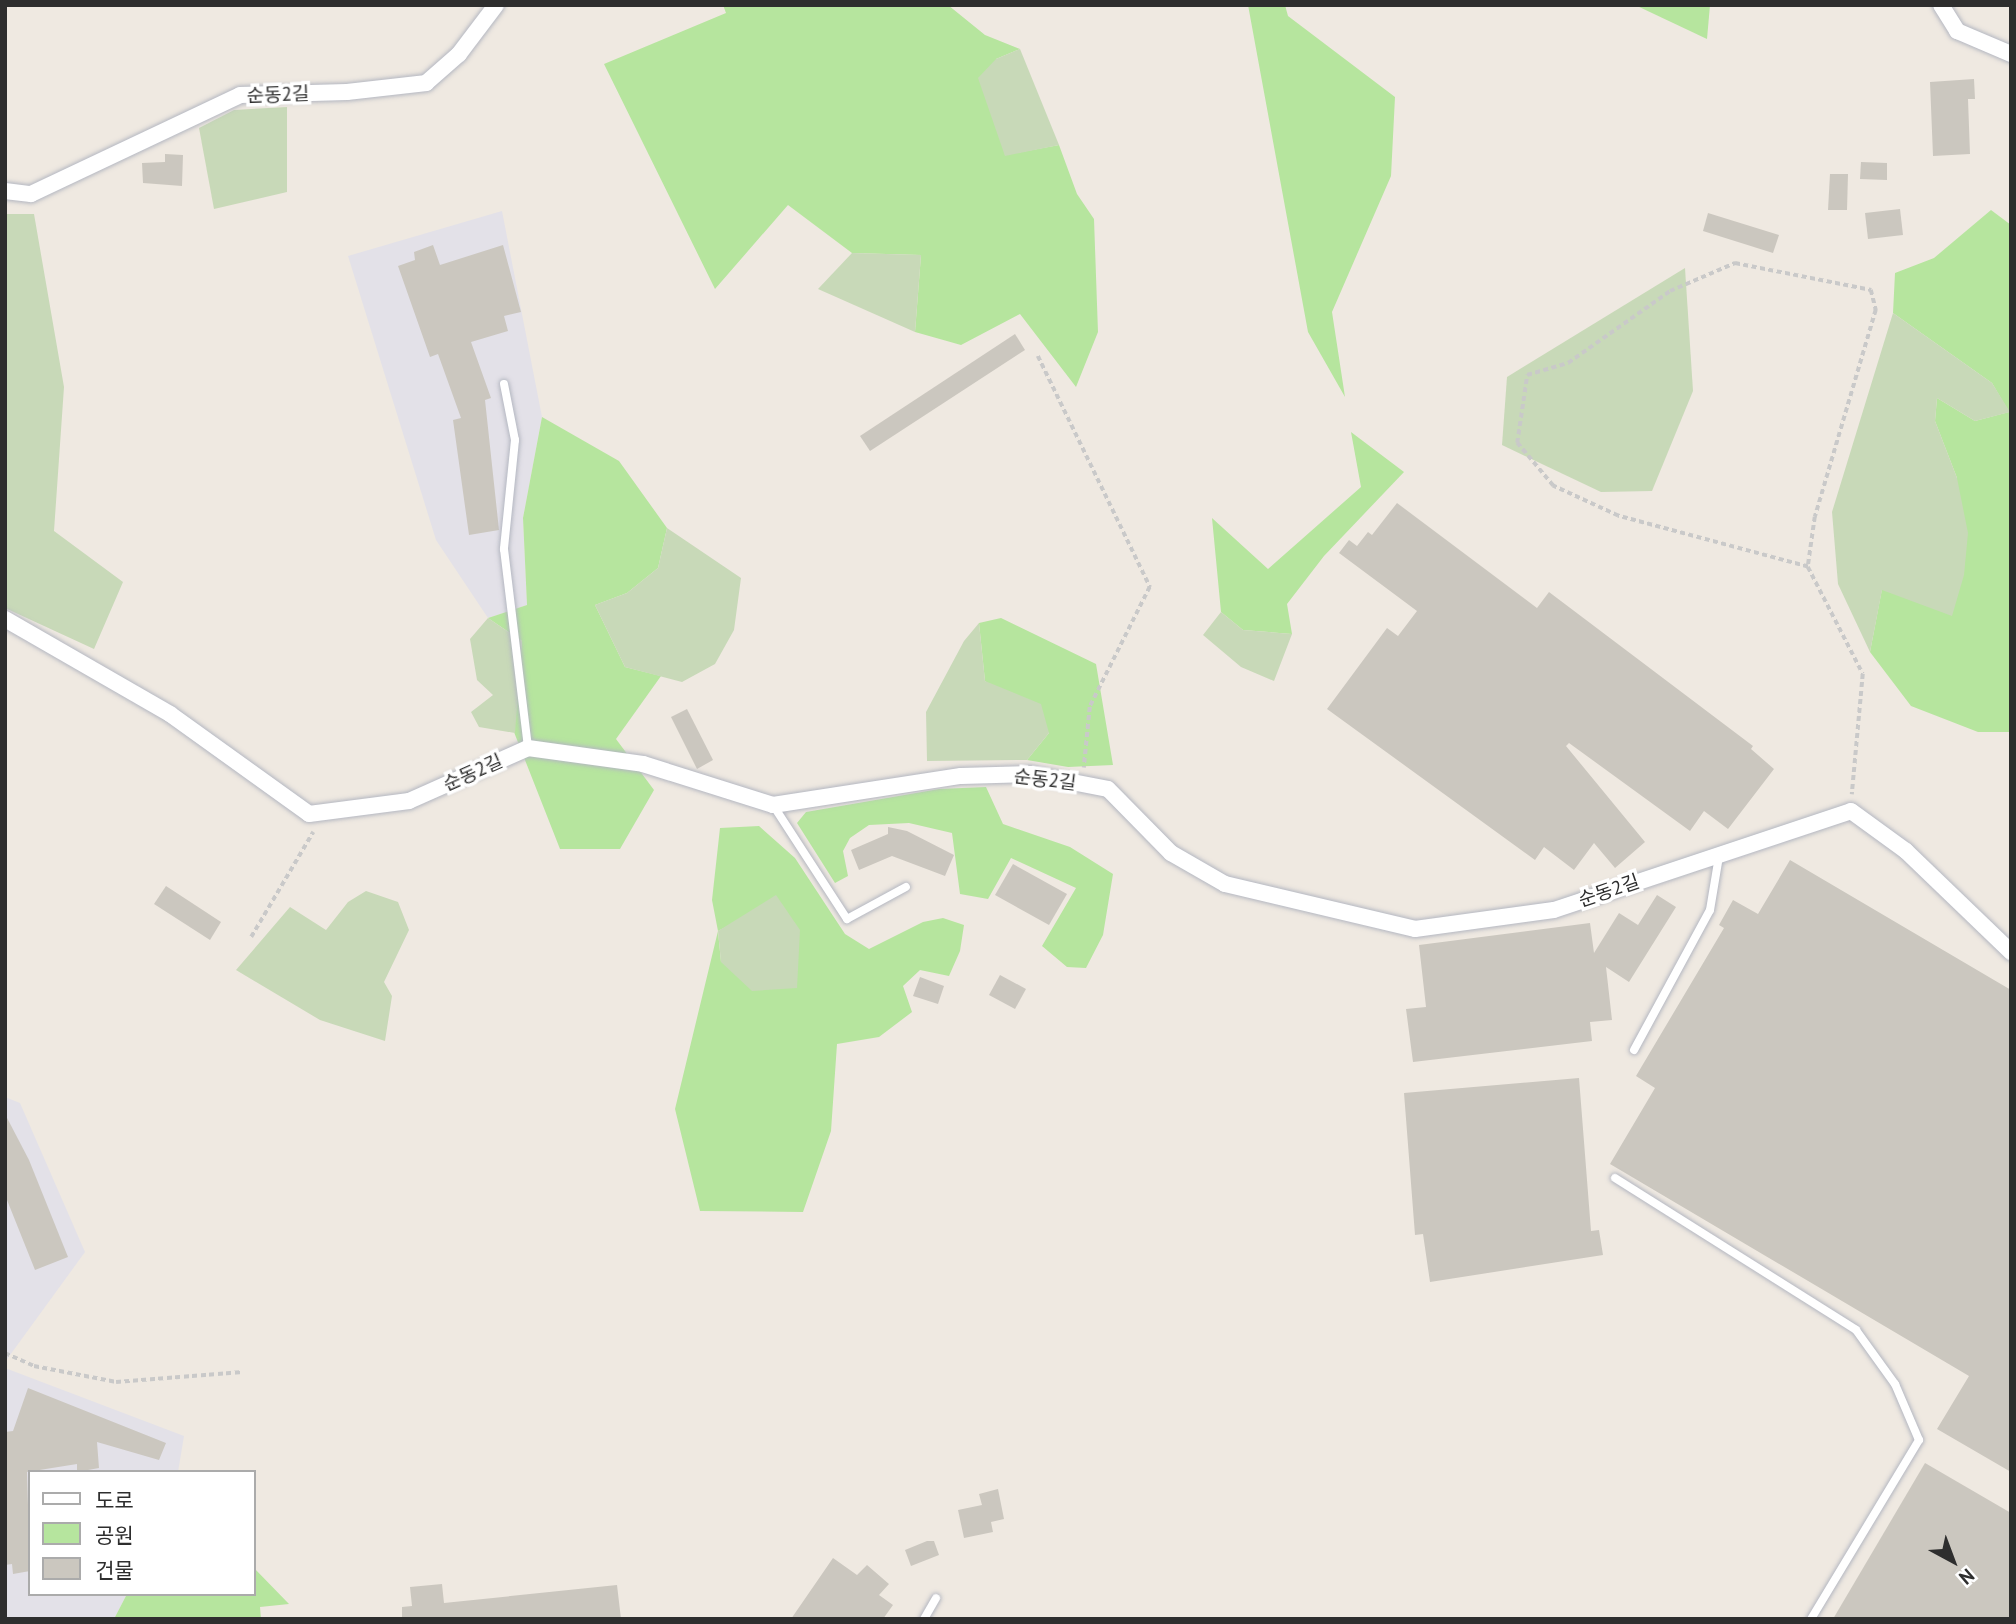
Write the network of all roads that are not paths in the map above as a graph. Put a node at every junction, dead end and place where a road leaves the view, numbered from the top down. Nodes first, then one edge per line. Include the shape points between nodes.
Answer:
1 (496, 5) edge
2 (1941, 5) edge
3 (2011, 54) edge
4 (5, 191) edge
5 (504, 384) dead end
6 (5, 620) edge
7 (528, 748) junction
8 (773, 805) junction
9 (1720, 853) junction
10 (906, 887) dead end
11 (2011, 952) edge
12 (1634, 1050) dead end
13 (1615, 1178) dead end
14 (936, 1598) dead end
15 (924, 1619) edge
16 (1811, 1619) edge

1 - 4 street, 순동2길 via 459,54 426,83 347,92 240,95 31,194
2 - 3 street via 1957,31
5 - 7 lane via 515,440 503,549
6 - 7 street, 순동2길 via 170,714 309,814 409,801
7 - 8 street, 순동2길 via 643,764
8 - 9 street, 순동2길 via 961,776 1031,774 1083,784 1108,789 1171,853 1225,884 1415,929 1554,910
8 - 10 lane via 847,919
9 - 11 street, 순동2길 via 1852,811 1906,851
9 - 12 lane via 1710,910
13 - 16 lane via 1856,1330 1895,1384 1919,1440
14 - 15 lane

